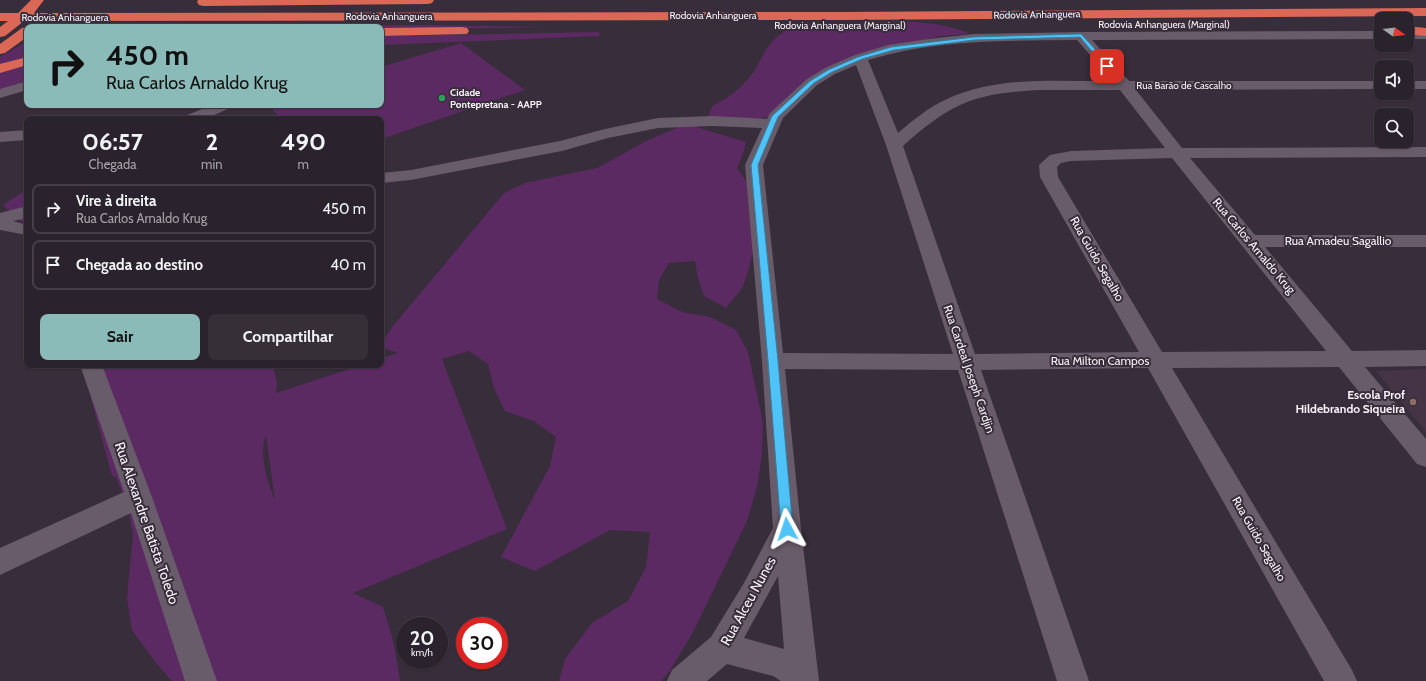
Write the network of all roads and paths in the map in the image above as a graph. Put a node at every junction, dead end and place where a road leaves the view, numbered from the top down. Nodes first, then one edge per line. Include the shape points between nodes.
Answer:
1 (428, 0) edge
2 (188, 2) dead end
3 (20, 3) dead end
4 (47, 3) edge
5 (443, 4) dead end
6 (0, 7) edge
7 (1426, 12) edge
8 (277, 17) junction
9 (0, 18) edge
10 (32, 24) edge
11 (1351, 24) junction
12 (1374, 24) edge
13 (1414, 24) edge
14 (1426, 24) edge
15 (706, 26) junction
16 (1374, 27) edge
17 (612, 29) dead end
18 (472, 31) dead end
19 (1414, 31) edge
20 (384, 32) edge
21 (0, 33) edge
22 (24, 33) edge
23 (1426, 34) edge
24 (1374, 35) edge
25 (1414, 35) edge
26 (1081, 36) junction
27 (3, 48) edge
28 (860, 58) junction
29 (24, 62) edge
30 (0, 69) edge
31 (1124, 85) junction
32 (1374, 85) edge
33 (1414, 85) edge
34 (1426, 85) edge
35 (24, 86) edge
36 (0, 94) edge
37 (218, 108) edge
38 (881, 114) junction
39 (198, 116) edge
40 (922, 120) junction
41 (771, 124) junction
42 (24, 135) edge
43 (0, 137) edge
44 (894, 145) junction
45 (1426, 152) edge
46 (1178, 153) junction
47 (384, 178) edge
48 (0, 220) edge
49 (0, 224) edge
50 (24, 225) edge
51 (24, 226) edge
52 (1426, 240) edge
53 (1251, 241) junction
54 (1426, 358) edge
55 (1156, 360) junction
56 (1348, 360) junction
57 (773, 361) junction
58 (967, 362) junction
59 (92, 368) edge
60 (1426, 457) edge
61 (139, 497) junction
62 (787, 529) junction
63 (0, 562) edge
64 (722, 648) junction
65 (803, 679) edge
66 (201, 681) edge
67 (683, 681) edge
68 (1073, 681) edge
69 (1341, 681) edge

1 - 2 highway
3 - 4 highway
4 - 10 highway
4 - 21 highway via 29,11
5 - 6 highway, Rodovia Anhanguera
7 - 8 highway, Rodovia Anhanguera
8 - 9 highway, Rodovia Anhanguera
8 - 15 highway via 556,25
11 - 12 highway, Rodovia Anhanguera (Marginal)
11 - 15 highway, Rodovia Anhanguera (Marginal)
11 - 16 highway
13 - 14 highway
15 - 17 highway
18 - 20 highway
19 - 23 highway
22 - 27 highway
23 - 25 street
24 - 26 street
26 - 28 street via 974,38 893,48
26 - 31 street, Rua Carlos Arnaldo Krug
28 - 38 street, Rua Cardeal Joseph Cardjin
28 - 41 street via 812,82 776,116
29 - 30 highway
31 - 32 street, Rua Barão de Cascalho
31 - 40 street, Rua Barão de Cascalho via 998,89 973,94 947,104
31 - 46 street, Rua Carlos Arnaldo Krug
33 - 34 street
35 - 36 street
37 - 39 street
38 - 40 street
38 - 44 street, Rua Cardeal Joseph Cardjin
40 - 44 street, Rua Barão de Cascalho
41 - 47 street via 658,123 562,146 411,175
41 - 57 street via 754,165
42 - 43 street
44 - 58 street, Rua Cardeal Joseph Cardjin
45 - 46 street, Rua Guido Segalho
46 - 53 street, Rua Carlos Arnaldo Krug
46 - 55 street, Rua Guido Segalho via 1071,156 1056,159 1048,165 1049,176
48 - 50 street
49 - 51 street
52 - 53 street, Rua Amadeu Sagallio
53 - 56 street, Rua Carlos Arnaldo Krug
54 - 56 street, Rua Milton Campos
55 - 56 street, Rua Milton Campos
55 - 58 street, Rua Milton Campos
55 - 69 street, Rua Guido Segalho
56 - 60 street, Rua Carlos Arnaldo Krug
57 - 58 street, Rua Milton Campos
57 - 62 street
58 - 68 street, Rua Cardeal Joseph Cardjin
59 - 61 street, Rua Alexandre Batista Toledo
61 - 63 street
61 - 66 street, Rua Alexandre Batista Toledo
62 - 64 street, Rua Alceu Nunes
62 - 65 street
64 - 65 street via 781,663
64 - 67 street, Rua Alceu Nunes

